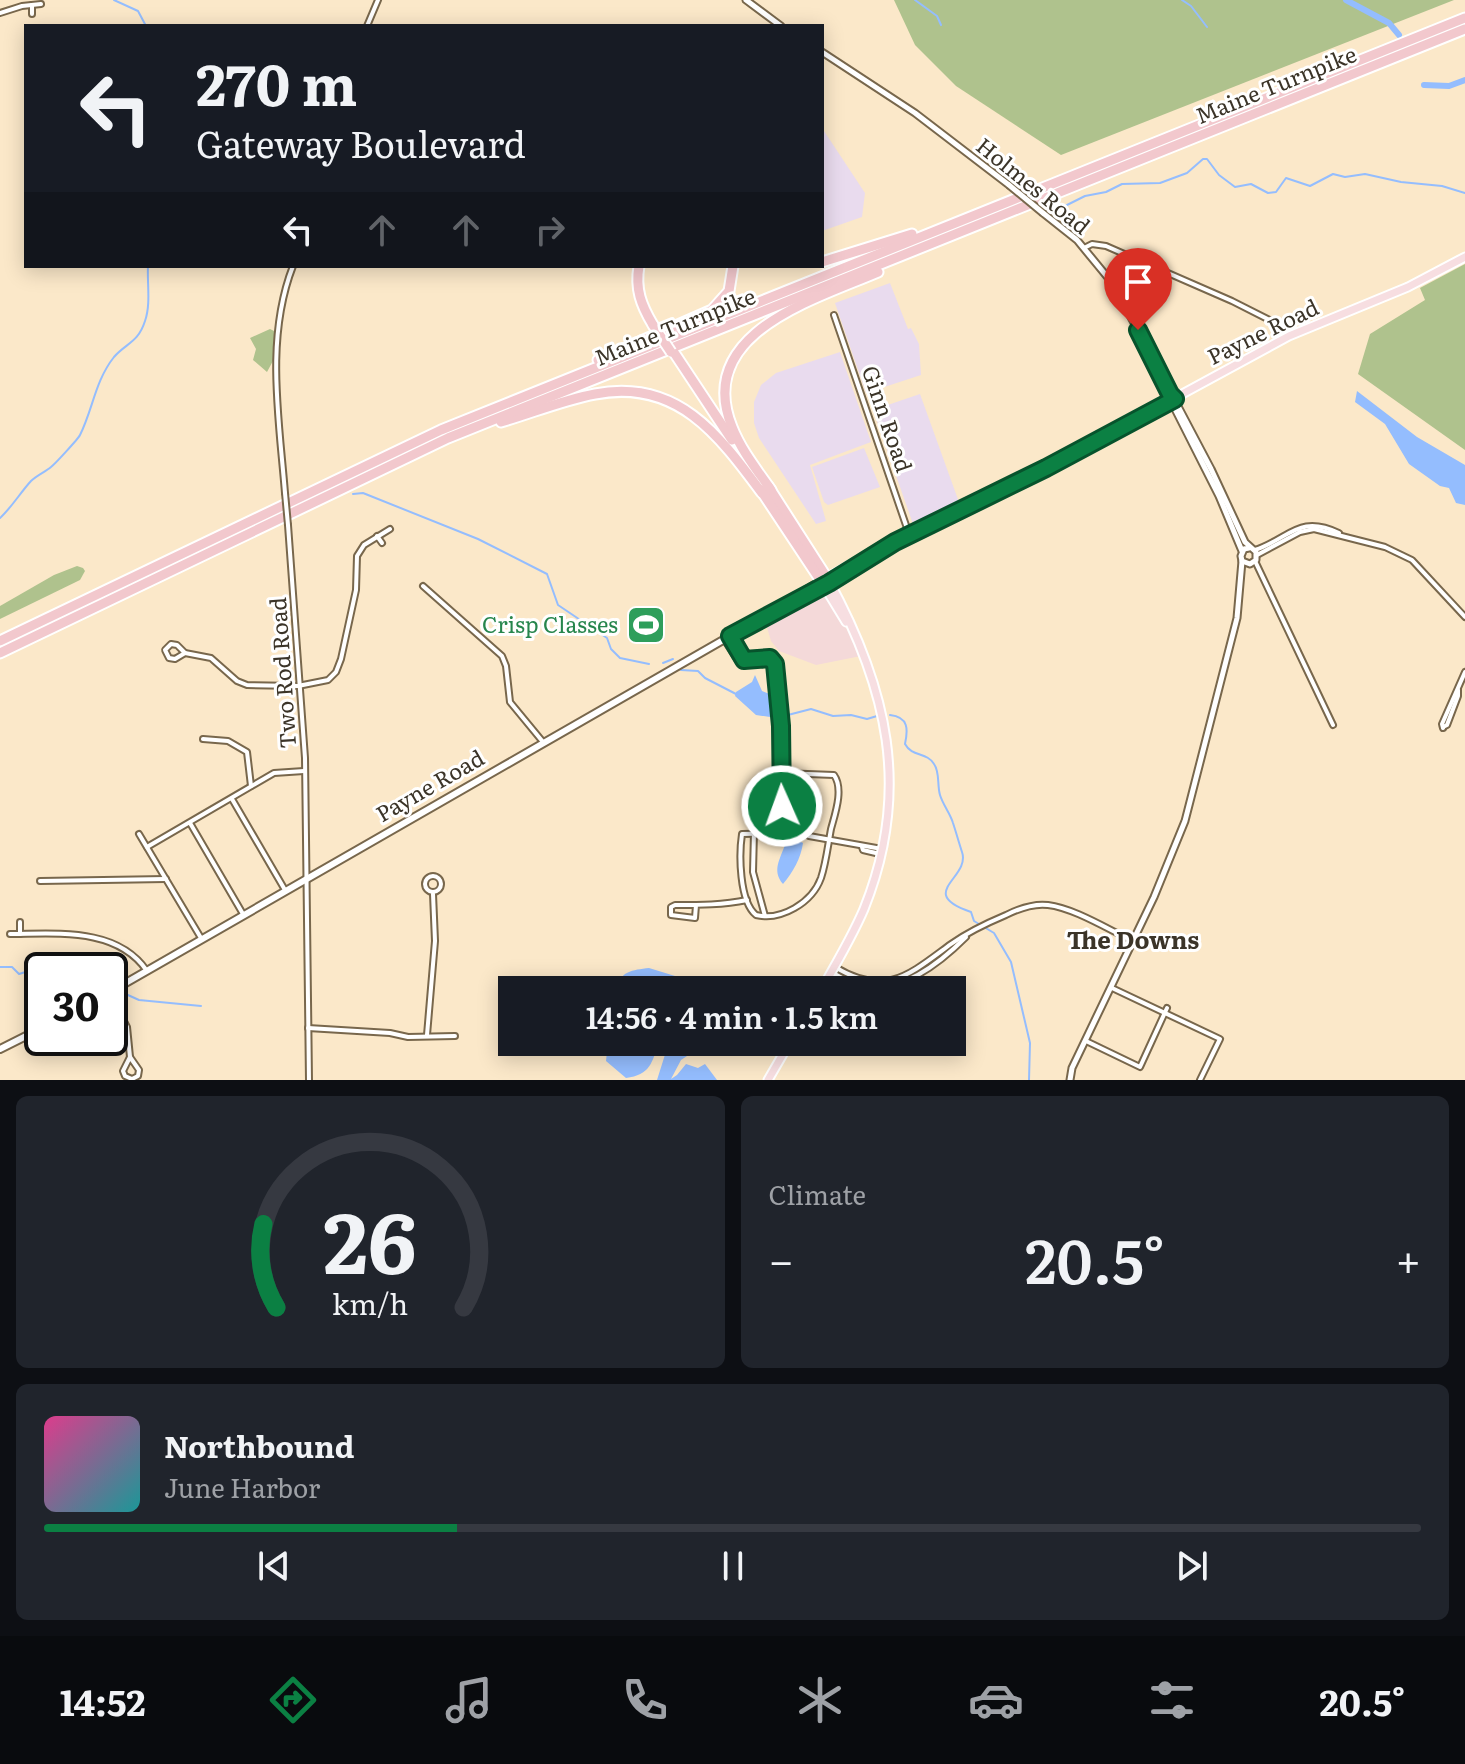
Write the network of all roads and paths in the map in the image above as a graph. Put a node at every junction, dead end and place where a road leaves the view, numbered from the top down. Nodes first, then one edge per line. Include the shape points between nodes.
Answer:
1 (378, 0) edge
2 (746, 0) edge
3 (41, 4) dead end
4 (32, 5) junction
5 (0, 13) edge
6 (32, 14) dead end
7 (1465, 18) edge
8 (368, 24) edge
9 (778, 24) edge
10 (1465, 29) edge
11 (824, 53) edge
12 (965, 219) junction
13 (989, 220) junction
14 (1084, 248) junction
15 (1465, 257) edge
16 (824, 261) edge
17 (292, 268) edge
18 (640, 268) edge
19 (733, 268) edge
20 (834, 315) dead end
21 (1295, 333) junction
22 (528, 395) junction
23 (1172, 398) junction
24 (448, 438) junction
25 (767, 492) junction
26 (390, 529) dead end
27 (909, 534) junction
28 (377, 536) junction
29 (382, 543) dead end
30 (1251, 558) junction
31 (825, 582) junction
32 (423, 586) dead end
33 (1465, 617) edge
34 (727, 637) junction
35 (0, 641) edge
36 (0, 653) edge
37 (185, 653) junction
38 (1465, 672) edge
39 (301, 685) junction
40 (1458, 690) junction
41 (1333, 725) dead end
42 (203, 739) dead end
43 (543, 742) junction
44 (305, 771) junction
45 (781, 773) junction
46 (251, 786) junction
47 (232, 798) junction
48 (190, 823) junction
49 (793, 827) junction
50 (754, 832) junction
51 (139, 834) dead end
52 (829, 840) junction
53 (147, 847) junction
54 (881, 852) junction
55 (307, 877) junction
56 (166, 879) junction
57 (40, 881) dead end
58 (285, 890) junction
59 (433, 894) junction
60 (747, 900) junction
61 (696, 905) junction
62 (243, 914) junction
63 (765, 917) junction
64 (20, 922) dead end
65 (10, 934) dead end
66 (20, 934) junction
67 (201, 939) junction
68 (1133, 941) junction
69 (833, 969) junction
70 (147, 971) junction
71 (829, 976) edge
72 (128, 982) edge
73 (1112, 988) junction
74 (1166, 1010) junction
75 (308, 1028) junction
76 (427, 1035) junction
77 (455, 1036) dead end
78 (24, 1037) edge
79 (128, 1037) edge
80 (1086, 1041) junction
81 (0, 1049) edge
82 (782, 1056) edge
83 (130, 1057) junction
84 (309, 1080) edge
85 (768, 1080) edge
86 (1070, 1080) edge
87 (1200, 1080) edge

1 - 8 street
2 - 9 street
3 - 4 street
4 - 5 street
4 - 6 street
7 - 12 highway, Maine Turnpike
10 - 13 highway, Maine Turnpike
11 - 14 street, Holmes Road, bridge via 915,113
12 - 16 highway
12 - 22 highway, Maine Turnpike
13 - 24 highway, Maine Turnpike
13 - 25 highway via 785,313 742,346 728,377 727,410
14 - 21 street via 1106,246
14 - 23 street, Holmes Road via 1119,293
15 - 21 main road, Payne Road via 1408,287
17 - 39 street, Two Rod Road, bridge via 277,337
18 - 25 highway, bridge via 647,313
19 - 22 highway via 729,291 712,310
20 - 27 street, Ginn Road
21 - 23 main road, Payne Road
22 - 35 highway, Maine Turnpike via 406,446
23 - 27 main road, Payne Road via 1046,468
23 - 30 street
23 - 30 street via 1242,551
24 - 25 highway via 589,395 638,393 675,404 702,421
24 - 36 highway, Maine Turnpike
25 - 31 highway
26 - 28 street
27 - 31 main road, Payne Road
28 - 29 street
28 - 39 street via 357,556 355,593 338,669 325,681
30 - 33 street via 1305,530 1341,534 1407,556
30 - 41 street
30 - 68 street via 1241,579 1237,618 1189,810
31 - 34 main road, Payne Road
31 - 54 main road via 875,684 885,731 889,793
32 - 43 street via 502,656 510,702
34 - 43 main road, Payne Road
34 - 45 street via 744,660 770,658 775,664
37 - 37 street via 173,644 165,651 174,660
37 - 39 street via 211,658 242,684
38 - 40 street
39 - 44 street, Two Rod Road
40 - 40 street via 1442,724 1443,728 1453,711
42 - 46 street via 228,741 247,752
43 - 55 main road, Payne Road
44 - 46 street via 276,772
44 - 55 street, Two Rod Road
45 - 49 street via 783,809
45 - 52 street via 836,777 837,805
46 - 47 street
47 - 48 street
47 - 58 street
48 - 53 street
48 - 62 street
49 - 50 street via 784,833
49 - 52 street
50 - 60 street via 741,838
50 - 63 street via 753,869
51 - 53 street
52 - 54 street
52 - 63 street via 815,889 794,909
53 - 56 street
54 - 69 main road via 864,909
55 - 58 main road, Payne Road
55 - 75 street, Two Rod Road
56 - 57 street
56 - 67 street
58 - 62 main road, Payne Road
59 - 59 street via 441,884 430,876 425,886
59 - 76 street
60 - 61 street
60 - 63 street via 752,912
61 - 61 street via 673,905 671,915 695,918
62 - 67 main road, Payne Road
64 - 66 street
65 - 66 street
66 - 70 street via 66,934 113,943 131,951
67 - 70 main road, Payne Road
68 - 69 street via 1047,905 1018,910 970,931 893,981 857,979
68 - 73 street
69 - 71 main road
70 - 72 main road, Payne Road
73 - 74 street
73 - 80 street
74 - 80 street via 1140,1067
74 - 87 street via 1220,1039
75 - 76 street
75 - 84 street, Two Rod Road
76 - 77 street
78 - 81 main road
79 - 83 street
80 - 86 street
82 - 85 main road
83 - 83 street via 123,1071 132,1079 139,1070

